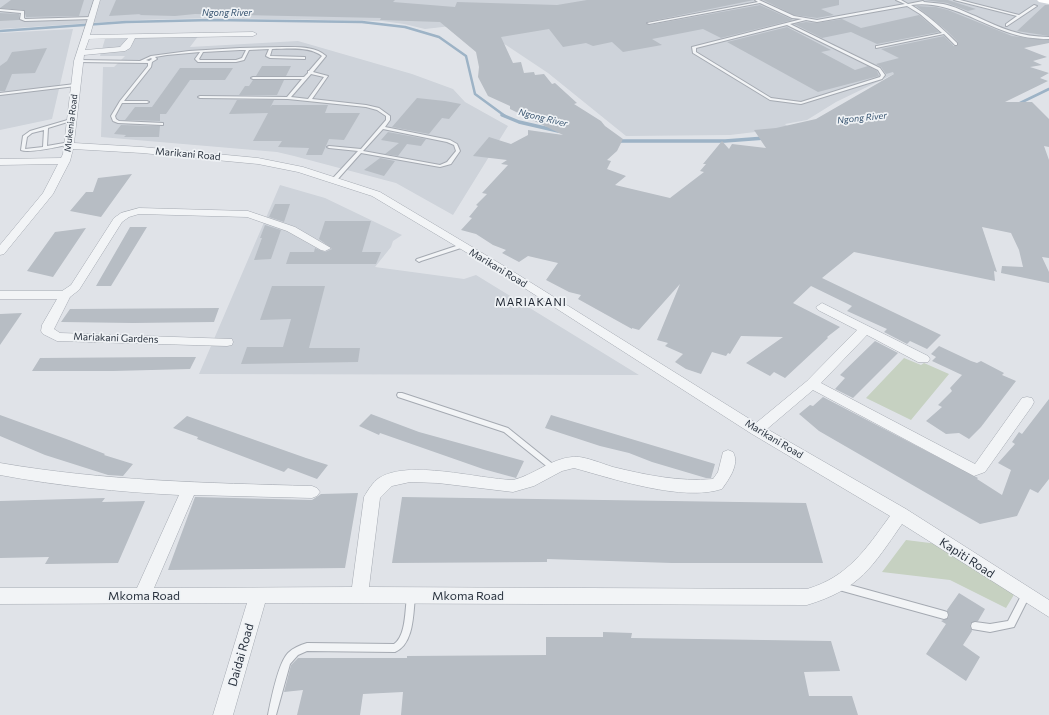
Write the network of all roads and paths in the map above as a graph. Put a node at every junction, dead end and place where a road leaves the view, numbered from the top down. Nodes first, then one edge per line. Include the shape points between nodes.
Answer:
1 (97, 0) edge
2 (898, 0) edge
3 (928, 0) edge
4 (956, 0) edge
5 (759, 1) edge
6 (1049, 1) edge
7 (918, 2) edge
8 (1039, 3) edge
9 (909, 5) junction
10 (0, 10) edge
11 (1020, 16) junction
12 (804, 20) junction
13 (90, 21) junction
14 (649, 23) dead end
15 (787, 24) junction
16 (1007, 25) dead end
17 (945, 33) junction
18 (252, 34) dead end
19 (133, 36) junction
20 (85, 37) junction
21 (1049, 38) edge
22 (956, 44) dead end
23 (877, 47) dead end
24 (271, 48) junction
25 (248, 49) junction
26 (202, 51) junction
27 (79, 57) junction
28 (304, 58) dead end
29 (150, 59) junction
30 (309, 72) junction
31 (253, 78) dead end
32 (304, 78) junction
33 (75, 85) junction
34 (0, 94) edge
35 (200, 97) dead end
36 (288, 98) junction
37 (310, 100) junction
38 (121, 102) junction
39 (147, 102) dead end
40 (72, 120) junction
41 (162, 124) dead end
42 (46, 128) junction
43 (382, 128) junction
44 (70, 144) junction
45 (330, 147) dead end
46 (45, 148) junction
47 (362, 151) junction
48 (64, 161) junction
49 (0, 162) edge
50 (335, 179) junction
51 (462, 246) junction
52 (325, 248) dead end
53 (1, 249) edge
54 (419, 260) dead end
55 (0, 295) edge
56 (65, 295) junction
57 (822, 308) dead end
58 (866, 329) junction
59 (227, 342) dead end
60 (923, 359) dead end
61 (812, 384) junction
62 (400, 395) dead end
63 (1027, 402) dead end
64 (757, 430) junction
65 (728, 456) dead end
66 (552, 467) junction
67 (0, 469) edge
68 (189, 490) junction
69 (312, 492) dead end
70 (893, 510) junction
71 (839, 586) junction
72 (360, 595) junction
73 (0, 596) edge
74 (142, 596) junction
75 (258, 596) junction
76 (411, 596) junction
77 (1026, 596) junction
78 (1049, 609) edge
79 (944, 615) dead end
80 (975, 626) dead end
81 (223, 715) edge
82 (272, 715) edge

1 - 13 street, Mukenia Road
2 - 9 lane
3 - 7 lane
4 - 11 lane
5 - 12 lane
5 - 14 lane
6 - 8 main road
7 - 9 lane
7 - 21 lane via 943,5 1020,35
8 - 11 lane
9 - 12 lane via 828,20
9 - 17 lane
10 - 13 lane via 23,12 22,19 25,20
11 - 16 lane
12 - 15 lane
13 - 20 street, Mukenia Road
15 - 15 lane via 879,69 883,75 881,78 801,103 784,102 770,99 694,52 694,47
17 - 22 lane
17 - 23 lane
18 - 19 street
19 - 20 street
19 - 27 street via 122,49
20 - 27 street, Mukenia Road
24 - 25 lane
24 - 28 lane via 268,56 270,57
24 - 30 lane via 296,48 321,53 324,56
25 - 26 lane
25 - 26 lane via 243,59 236,61 199,60 197,59
26 - 29 lane via 171,53
27 - 29 lane
27 - 33 street, Mukenia Road
29 - 38 lane via 150,66
30 - 32 lane
30 - 37 lane via 326,76
31 - 32 lane
32 - 36 lane
33 - 34 lane
33 - 40 street, Mukenia Road
35 - 36 lane
36 - 37 lane
37 - 43 lane via 378,109 388,116
38 - 39 lane
38 - 41 lane via 113,116 114,120
40 - 42 lane
40 - 44 street, Mukenia Road
42 - 46 lane
42 - 46 lane via 25,136 23,150
43 - 47 lane
43 - 47 lane via 454,142 458,146 458,151 449,163 440,166
44 - 46 lane
44 - 48 street, Mukenia Road
44 - 50 street, Marikani Road via 258,161
45 - 47 lane
47 - 50 lane
48 - 49 street
48 - 53 street, Mukenia Road via 48,194
50 - 51 street, Marikani Road via 376,194
51 - 54 lane
51 - 64 street, Marikani Road
52 - 56 street via 291,229 248,214 139,211 118,220 75,287
55 - 56 street
56 - 59 street, Mariakani Gardens via 48,325 47,331 56,337
57 - 58 street
58 - 60 street
58 - 61 street
61 - 63 street via 974,470 980,468
61 - 64 street
62 - 66 lane via 506,430
64 - 70 street, Marikani Road
65 - 66 street via 725,473 717,485 706,487 658,482 574,462
66 - 72 street via 527,482 512,486 423,477 401,476 388,480 372,497
67 - 68 street via 52,479 133,488
68 - 69 street
68 - 74 street
70 - 71 street, Mkoma Road via 861,567
70 - 77 street, Kapiti Road
71 - 76 street, Mkoma Road via 824,594 808,597
71 - 79 lane
72 - 75 street, Mkoma Road
72 - 76 street, Mkoma Road
73 - 74 street, Mkoma Road
74 - 75 street, Mkoma Road
75 - 81 street, Daidai Road
76 - 82 lane via 405,639 399,647 307,647 298,649 290,655
77 - 78 street, Kapiti Road
77 - 80 lane via 1011,624 990,628

